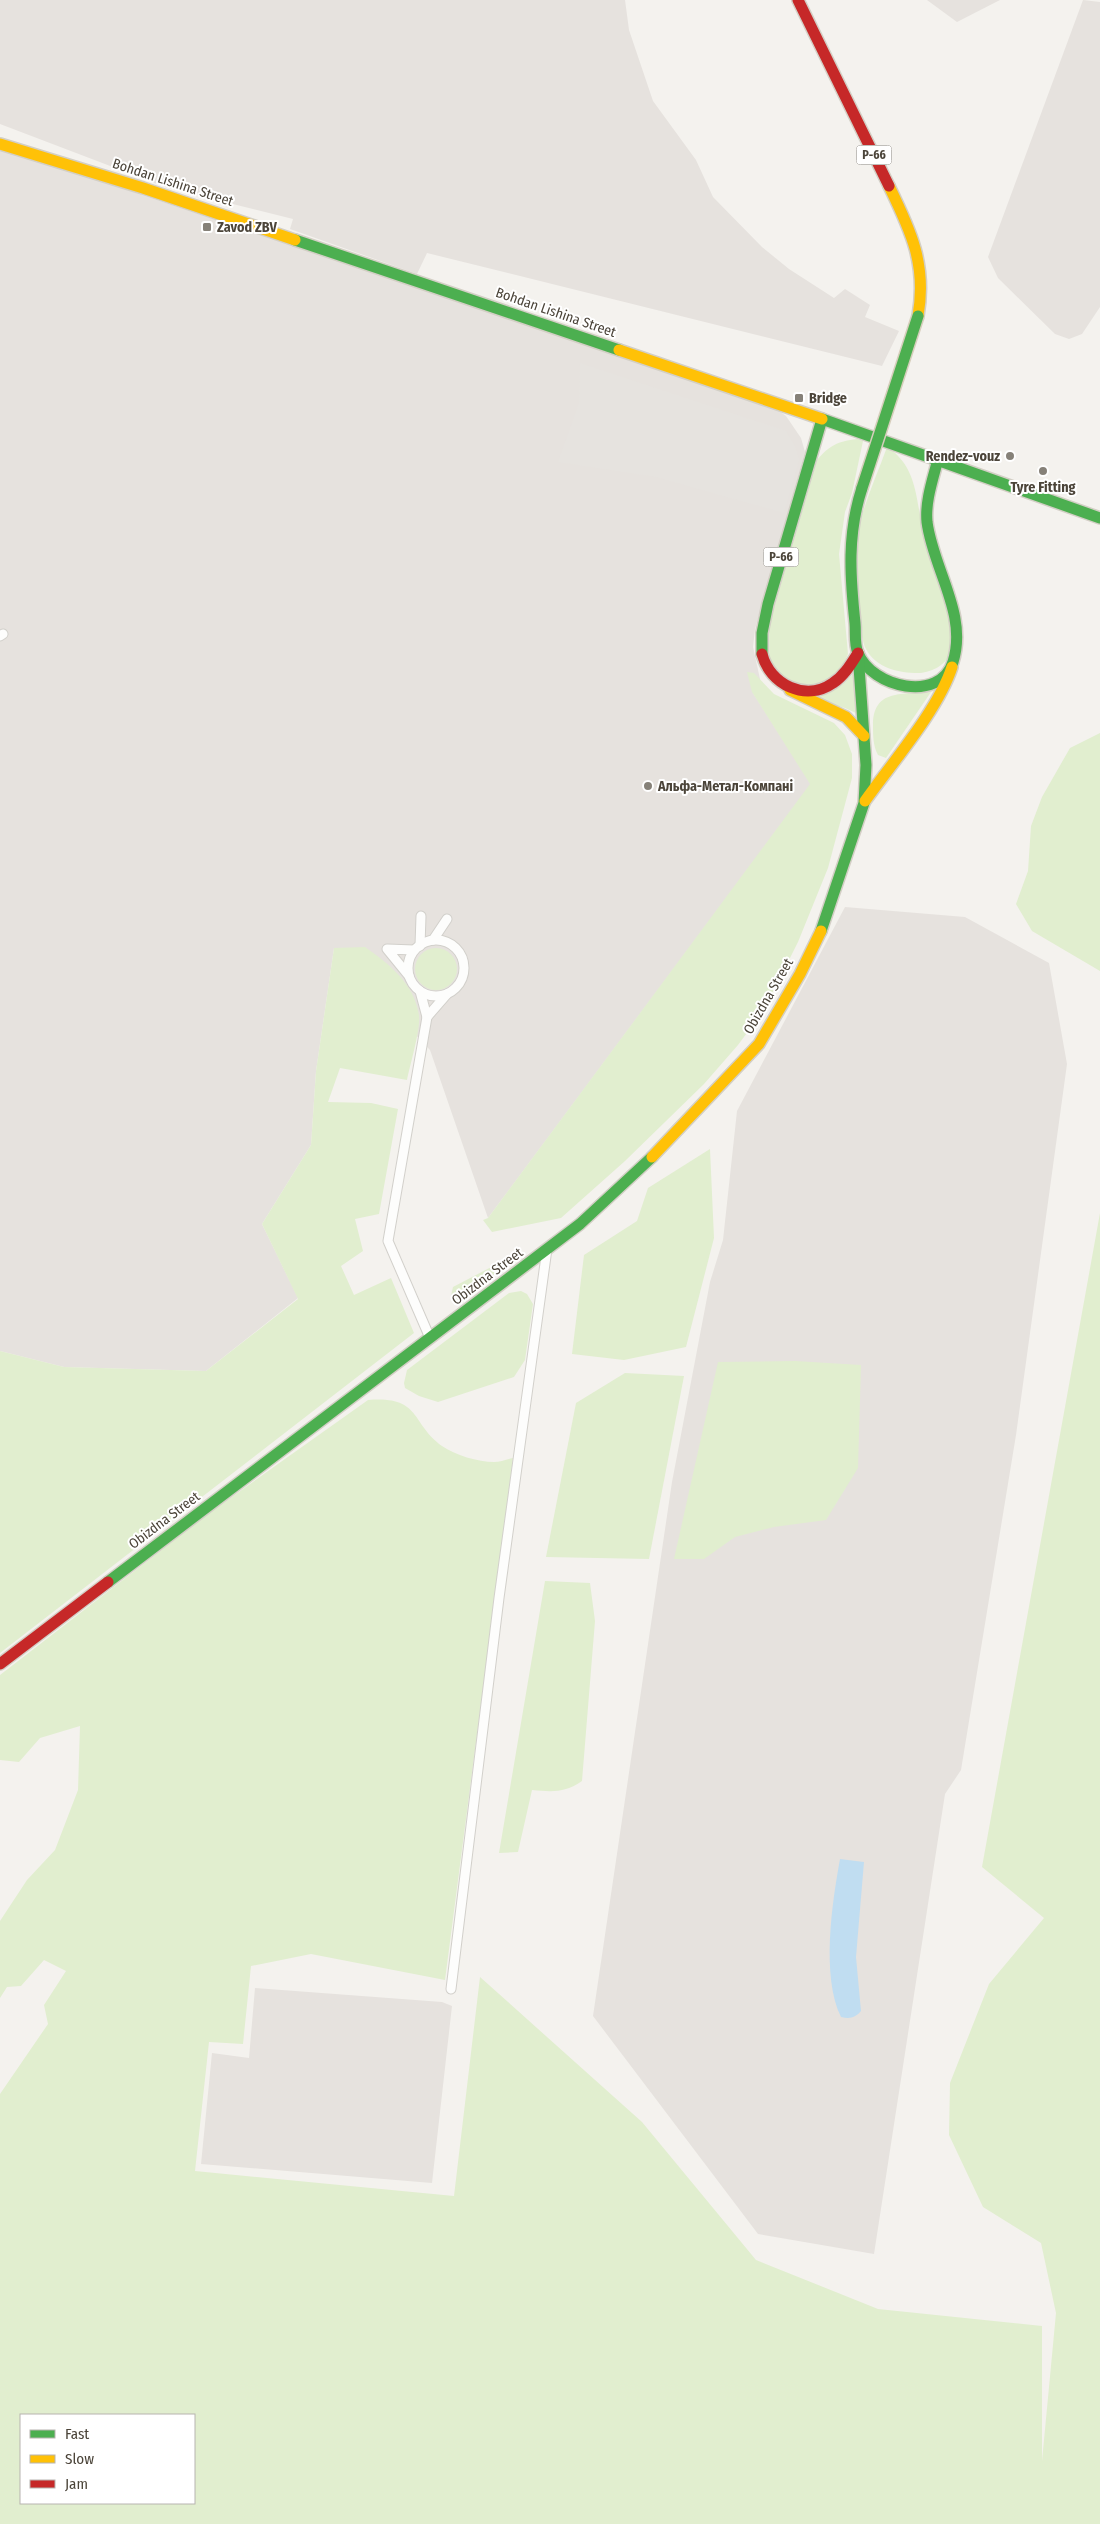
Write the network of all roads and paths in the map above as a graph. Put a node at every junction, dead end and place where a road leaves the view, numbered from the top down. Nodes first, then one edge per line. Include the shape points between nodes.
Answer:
1 (798, 0) edge
2 (0, 144) edge
3 (822, 418) junction
4 (938, 459) junction
5 (1100, 518) edge
6 (858, 653) junction
7 (953, 664) junction
8 (788, 688) junction
9 (864, 736) junction
10 (864, 803) junction
11 (431, 940) junction
12 (448, 941) junction
13 (417, 948) junction
14 (409, 976) junction
15 (420, 991) junction
16 (447, 994) junction
17 (428, 1016) junction
18 (547, 1249) junction
19 (430, 1338) junction
20 (0, 1664) edge
21 (451, 1989) dead end

1 - 6 main road, Р-66, bridge via 907,224 919,251 923,274 918,316 852,524 850,562
2 - 3 main road, Bohdan Lishina Street via 213,211
3 - 4 main road, Bohdan Lishina Street
3 - 8 main road, Р-66 via 768,604 762,636 764,663 770,673
4 - 5 main road, Bohdan Lishina Street
4 - 7 main road via 927,521 957,622 958,642
6 - 7 main road via 872,671 899,687 912,688 932,683
6 - 8 main road via 832,684 814,691
6 - 9 main road
7 - 10 main road via 934,704
8 - 9 main road via 840,711 856,724
9 - 10 main road
10 - 18 main road, Obizdna Street via 821,931 800,974 758,1044 718,1090 612,1195
11 - 12 street
11 - 12 street via 447,919
11 - 13 street
11 - 13 street via 421,916
12 - 16 street via 462,954 465,969 459,985
13 - 14 street via 408,964
13 - 14 street via 387,949
14 - 15 street
15 - 16 street via 431,996
15 - 17 street
16 - 17 street
17 - 19 street via 388,1241
18 - 19 main road, Obizdna Street
18 - 21 street via 500,1589
19 - 20 main road, Obizdna Street

